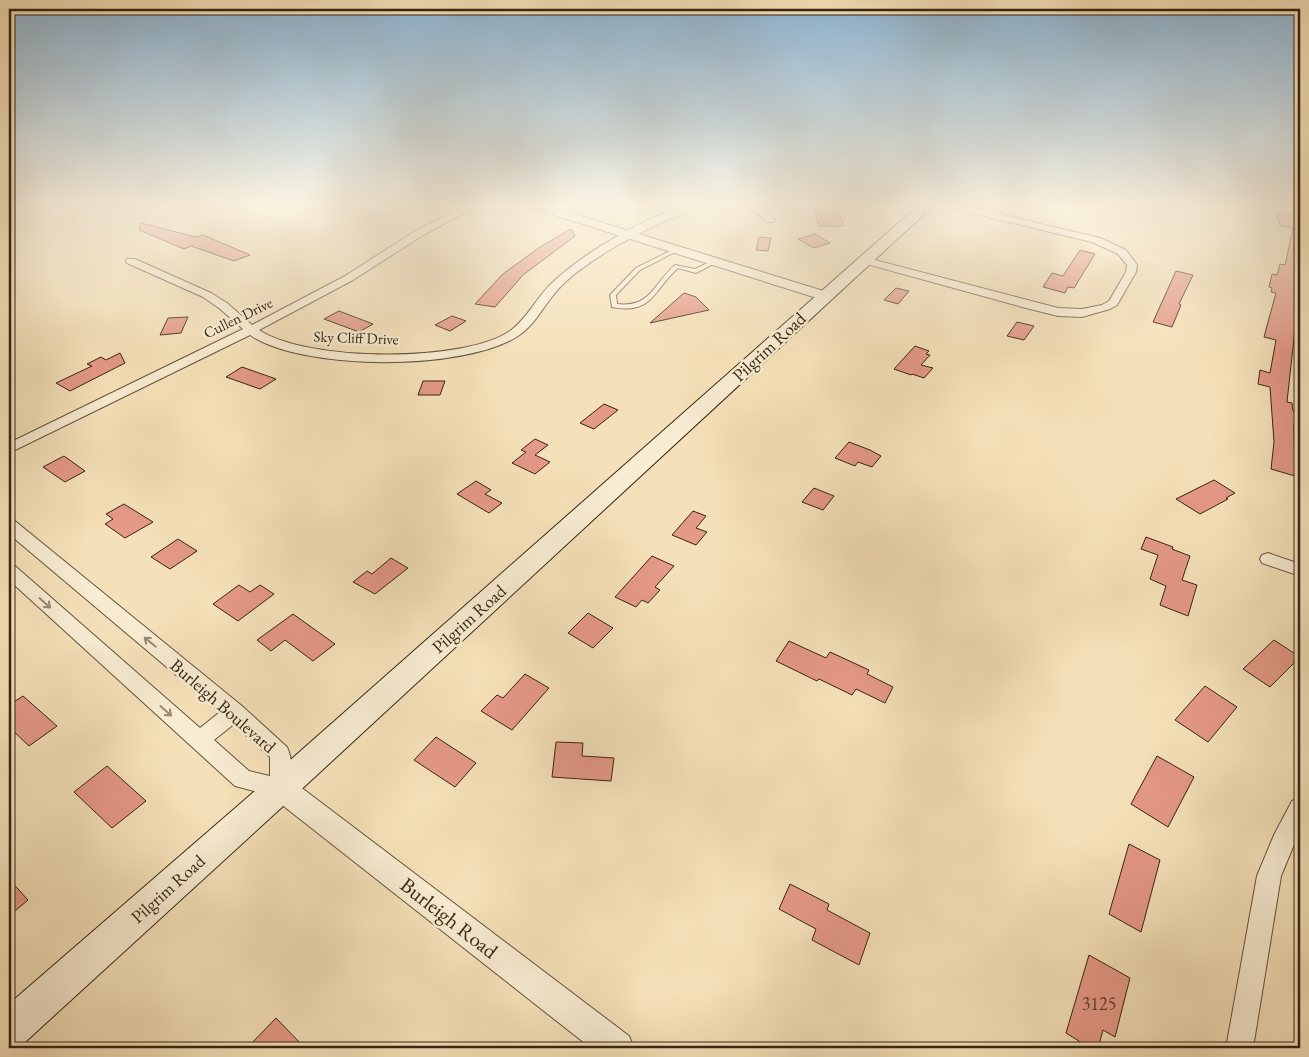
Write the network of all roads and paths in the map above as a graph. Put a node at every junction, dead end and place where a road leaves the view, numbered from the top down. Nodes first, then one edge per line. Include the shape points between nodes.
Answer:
1 (385, 254) edge
2 (597, 254) edge
3 (668, 254) edge
4 (690, 254) edge
5 (873, 254) edge
6 (1124, 254) edge
7 (659, 259) junction
8 (867, 260) junction
9 (131, 261) dead end
10 (714, 262) junction
11 (677, 266) junction
12 (824, 296) junction
13 (250, 330) junction
14 (9, 449) edge
15 (9, 524) edge
16 (1268, 559) dead end
17 (9, 570) edge
18 (1300, 570) edge
19 (235, 712) junction
20 (199, 740) junction
21 (282, 788) junction
22 (1300, 808) edge
23 (9, 1030) edge
24 (616, 1048) edge
25 (1239, 1048) edge

1 - 13 street, Cullen Drive via 316,298
2 - 13 street, Sky Cliff Drive via 562,280 512,334 484,347 458,353 417,356 320,354 293,349
3 - 7 lane
4 - 10 street
5 - 8 main road, Pilgrim Road
6 - 8 street via 1132,265 1131,272 1113,303 1097,311 1082,313 1026,306
7 - 11 lane
7 - 11 lane via 638,269 614,295 614,306 629,309 646,303 670,270
8 - 12 main road, Pilgrim Road
9 - 13 street, Sky Cliff Drive via 208,296 232,312
10 - 11 lane via 696,271
10 - 12 street
12 - 21 main road, Pilgrim Road
13 - 14 street, Cullen Drive
19 -> 15 street, Burleigh Boulevard
16 - 18 street
17 -> 20 street, Burleigh Boulevard
19 - 20 street
19 - 21 street, Burleigh Boulevard via 280,754
20 - 21 street, Burleigh Boulevard via 243,779
21 - 23 main road, Pilgrim Road
21 - 24 street, Burleigh Road
22 - 25 street via 1270,876

